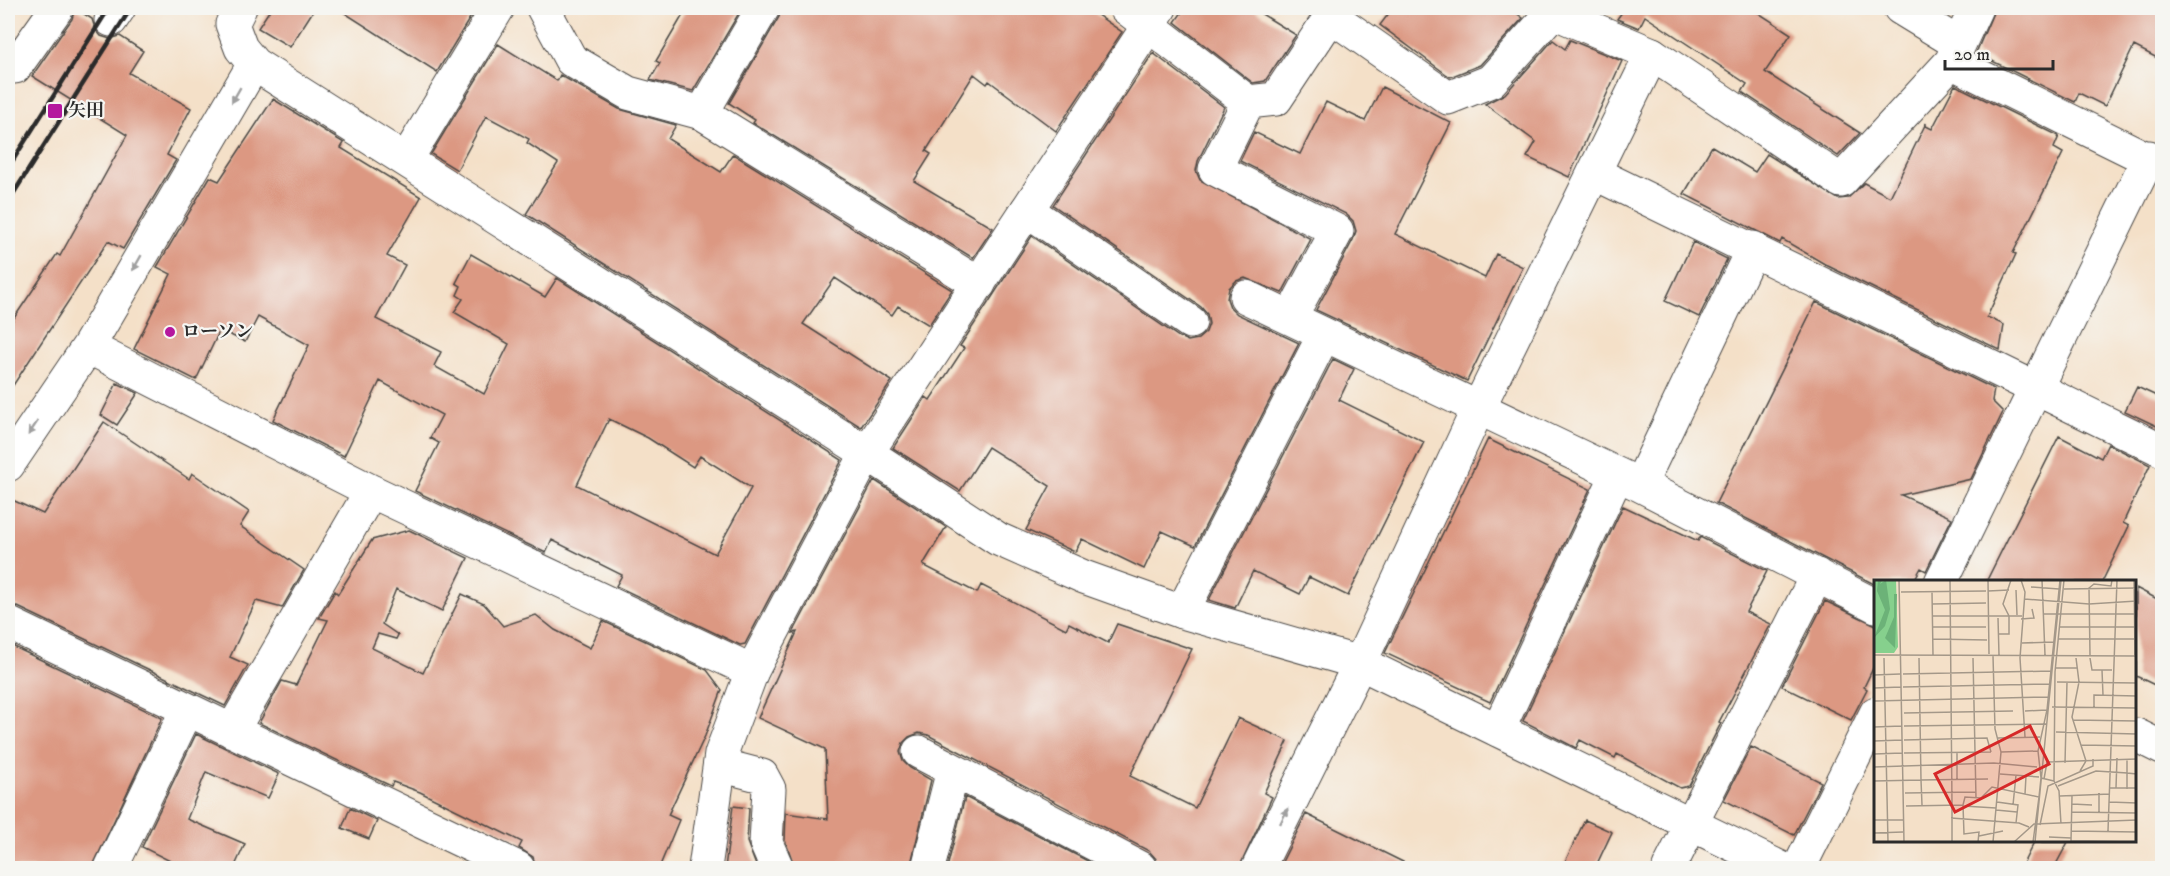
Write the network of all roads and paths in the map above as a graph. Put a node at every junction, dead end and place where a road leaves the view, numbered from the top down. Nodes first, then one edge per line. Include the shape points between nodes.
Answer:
1 (57, 8) edge
2 (240, 8) edge
3 (498, 8) edge
4 (543, 8) edge
5 (763, 8) edge
6 (1900, 8) edge
7 (1976, 8) edge
8 (1144, 14) edge
9 (1955, 53) junction
10 (1652, 54) junction
11 (8, 63) edge
12 (254, 64) junction
13 (1248, 102) junction
14 (702, 113) junction
15 (406, 160) junction
16 (2158, 161) edge
17 (1594, 173) junction
18 (1027, 210) junction
19 (1753, 248) junction
20 (979, 284) junction
21 (1246, 297) dead end
22 (1290, 318) junction
23 (1190, 322) dead end
24 (1323, 335) junction
25 (88, 346) junction
26 (2036, 389) junction
27 (1478, 409) junction
28 (2163, 450) edge
29 (867, 453) junction
30 (8, 465) edge
31 (1629, 480) junction
32 (371, 491) junction
33 (1817, 575) junction
34 (1942, 580) edge
35 (1874, 605) edge
36 (1182, 612) junction
37 (8, 623) edge
38 (1360, 663) junction
39 (752, 671) junction
40 (187, 710) junction
41 (1874, 717) edge
42 (1498, 730) junction
43 (232, 731) junction
44 (2137, 735) edge
45 (2163, 748) edge
46 (919, 752) dead end
47 (720, 765) junction
48 (953, 770) junction
49 (1690, 824) junction
50 (111, 868) edge
51 (518, 868) edge
52 (705, 868) edge
53 (777, 868) edge
54 (928, 868) edge
55 (1140, 868) edge
56 (1258, 868) edge
57 (1669, 868) edge
58 (1781, 868) edge
59 (1799, 868) edge

1 - 11 street via 15,67
2 - 12 street via 232,24 241,48
3 - 15 street
4 - 14 street via 570,60 628,93
5 - 14 street
6 - 9 street
7 - 9 street
8 - 13 street
8 - 18 street
9 - 10 street via 1841,181
9 - 16 street
10 - 13 street via 1553,12 1491,81 1448,98 1331,16 1276,99
10 - 17 street
12 - 15 street
12 -> 25 street
13 - 22 street via 1215,169 1336,231
14 - 20 street
15 - 29 street
16 - 26 street
17 - 19 street
17 - 27 street
18 - 20 street
18 - 23 street
19 - 26 street
19 - 31 street
20 - 29 street
21 - 22 street
22 - 24 street
24 - 27 street
24 - 36 street
25 -> 30 street
25 - 32 street
26 - 28 street
26 - 34 street
27 - 31 street
27 - 38 street
29 - 36 street via 998,538 1084,577
29 - 39 street
31 - 33 street
31 - 42 street
32 - 39 street
32 - 43 street
33 - 35 street
33 - 49 street
36 - 38 street
37 - 40 street
38 - 42 street
56 -> 38 street
39 - 47 street
40 - 43 street
40 - 50 street
41 - 59 street
42 - 49 street
43 - 51 street
44 - 45 street
46 - 48 street
47 - 52 street
47 - 53 street via 762,776 769,789 766,843
48 - 54 street
48 - 55 street
49 - 57 street
49 - 58 street

